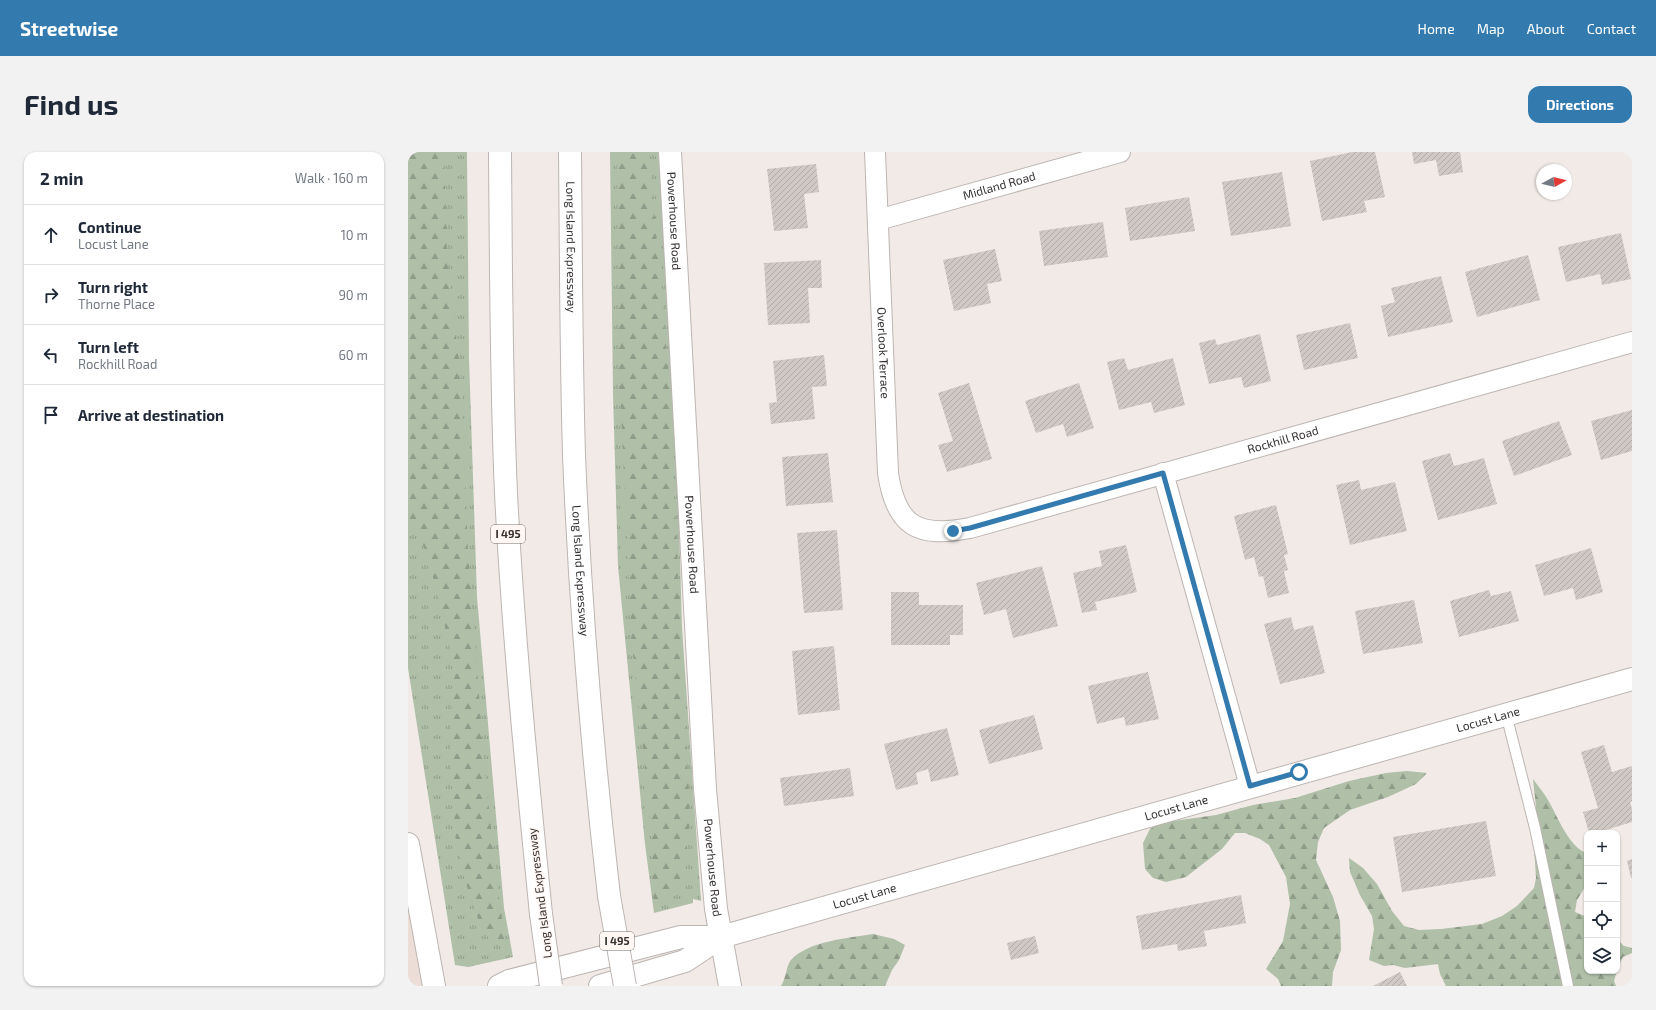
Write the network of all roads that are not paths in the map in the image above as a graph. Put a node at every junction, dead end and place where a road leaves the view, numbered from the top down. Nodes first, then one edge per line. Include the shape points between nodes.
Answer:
1 (500, 152) edge
2 (570, 152) edge
3 (670, 152) edge
4 (875, 152) edge
5 (1120, 152) edge
6 (878, 220) junction
7 (1632, 342) edge
8 (1163, 473) junction
9 (932, 532) joint
10 (1632, 679) edge
11 (1506, 714) junction
12 (1250, 786) junction
13 (408, 844) edge
14 (721, 936) junction
15 (434, 986) edge
16 (499, 986) edge
17 (551, 986) edge
18 (600, 986) edge
19 (625, 986) edge
20 (730, 986) edge
21 (1568, 986) edge

1 - 17 main road, Long Island Expressway / I 495, bridge via 501,327 506,493 517,667 541,914
2 - 19 main road, Long Island Expressway / I 495, bridge via 572,370 578,531 598,802 609,896
3 - 14 main road, Powerhouse Road via 704,781 712,882
4 - 6 street, Overlook Terrace
5 - 6 street, Midland Road
6 - 9 street, Overlook Terrace via 886,450 890,489 901,514 913,524
7 - 8 street, Rockhill Road
8 - 9 street, Rockhill Road via 970,528
8 - 12 street
10 - 11 main road, Locust Lane
11 - 12 main road, Locust Lane
11 - 21 lane via 1536,828
12 - 14 main road, Locust Lane
13 - 15 main road
14 - 16 main road, Locust Lane via 681,937 509,981
14 - 18 main road, Locust Lane via 685,961
14 - 20 main road, Powerhouse Road

